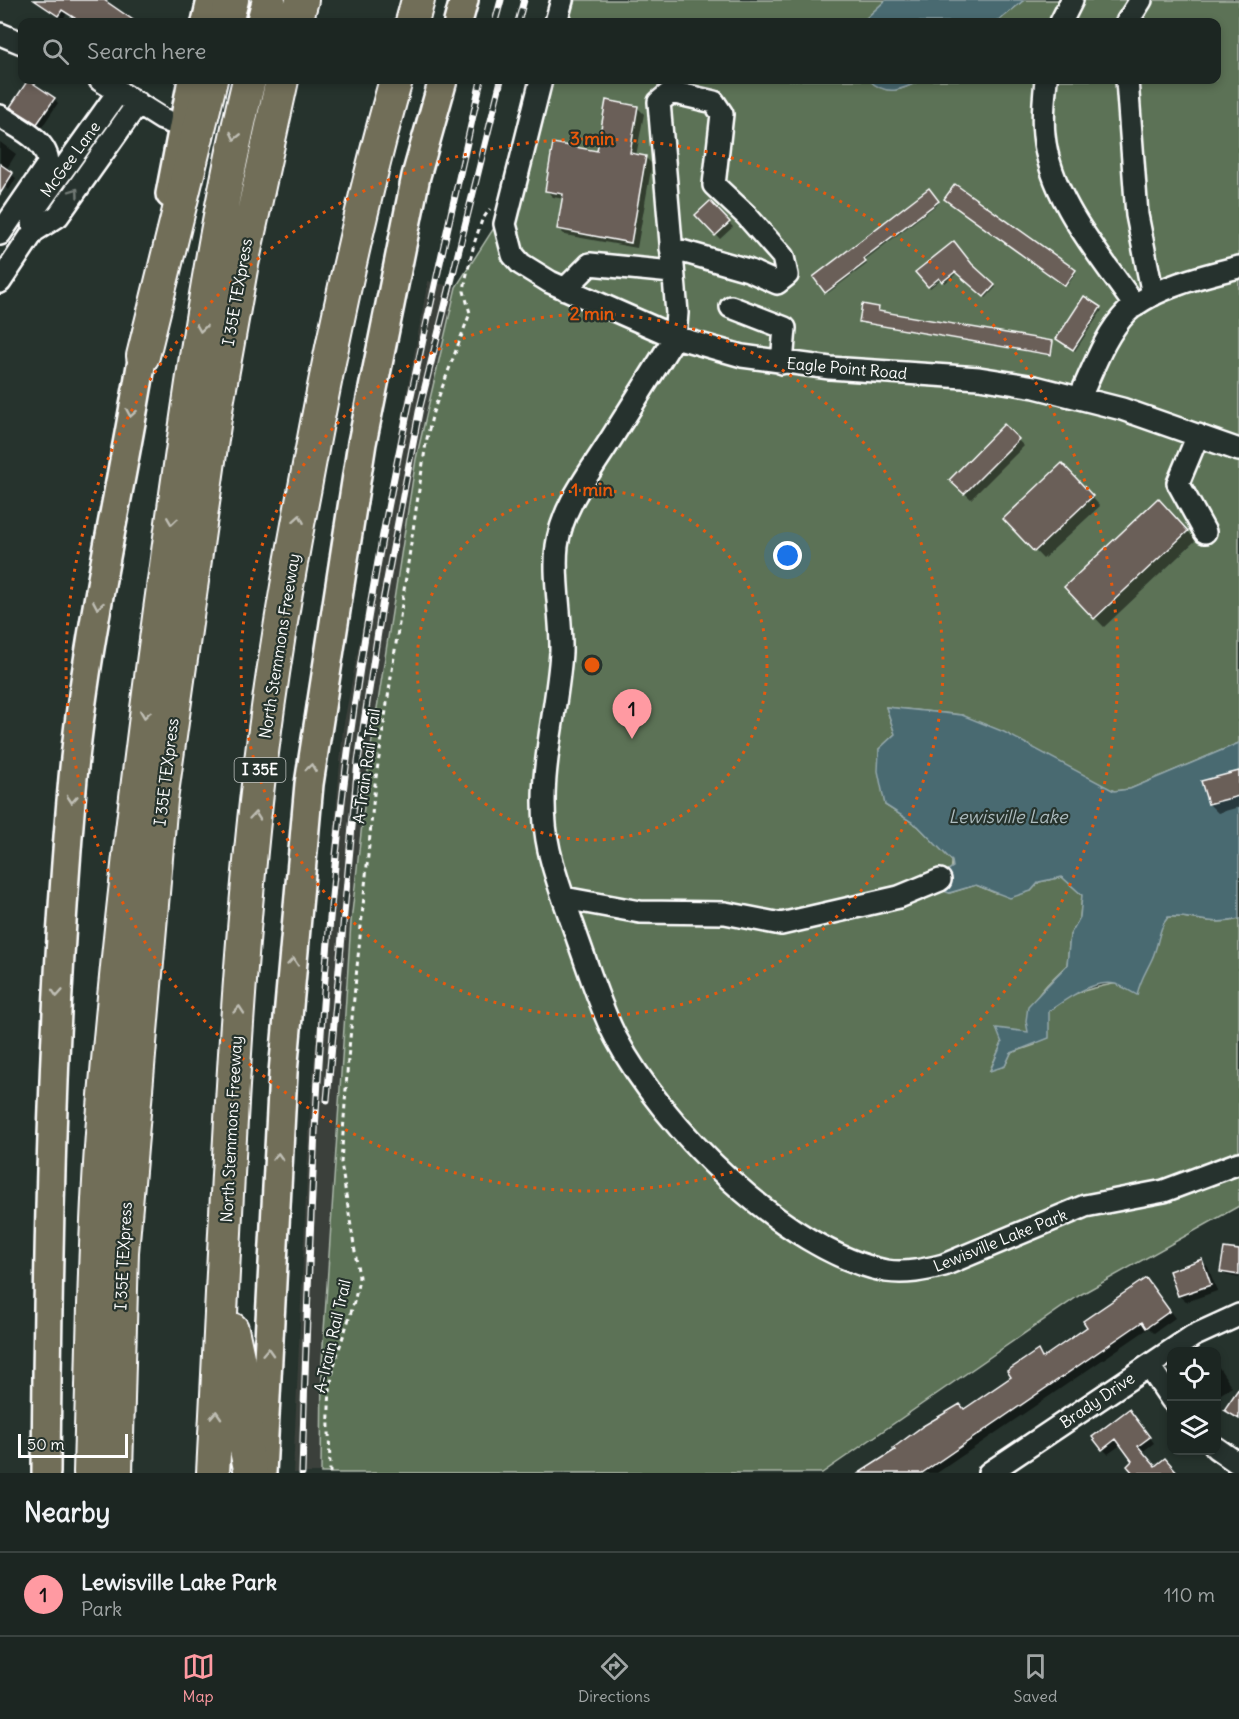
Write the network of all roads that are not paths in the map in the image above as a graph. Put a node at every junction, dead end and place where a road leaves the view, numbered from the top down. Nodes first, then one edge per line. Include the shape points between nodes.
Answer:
1 (211, 0) edge
2 (232, 0) edge
3 (269, 0) edge
4 (302, 0) edge
5 (418, 0) edge
6 (464, 0) edge
7 (562, 0) edge
8 (1072, 0) edge
9 (1141, 0) edge
10 (207, 18) edge
11 (227, 18) edge
12 (264, 18) edge
13 (297, 18) edge
14 (412, 18) edge
15 (459, 18) edge
16 (557, 18) edge
17 (1063, 18) edge
18 (1130, 18) edge
19 (0, 34) edge
20 (18, 42) edge
21 (107, 84) edge
22 (191, 84) edge
23 (210, 84) edge
24 (248, 84) edge
25 (281, 84) edge
26 (395, 84) edge
27 (441, 84) edge
28 (541, 84) edge
29 (661, 84) edge
30 (1046, 84) edge
31 (1127, 84) edge
32 (119, 91) junction
33 (659, 102) junction
34 (138, 103) junction
35 (0, 116) edge
36 (181, 126) junction
37 (34, 231) junction
38 (0, 234) edge
39 (671, 248) junction
40 (1239, 267) edge
41 (672, 272) junction
42 (0, 282) edge
43 (565, 289) junction
44 (1153, 295) junction
45 (1135, 306) junction
46 (731, 308) dead end
47 (675, 337) junction
48 (143, 356) junction
49 (782, 363) junction
50 (1080, 397) junction
51 (1198, 435) junction
52 (1239, 450) edge
53 (1205, 532) dead end
54 (940, 880) dead end
55 (564, 898) junction
56 (135, 1091) junction
57 (1239, 1163) edge
58 (223, 1284) junction
59 (1239, 1315) edge
60 (1149, 1366) junction
61 (1167, 1393) edge
62 (1221, 1451) edge
63 (1239, 1464) edge
64 (46, 1473) edge
65 (90, 1473) edge
66 (116, 1473) edge
67 (137, 1473) edge
68 (213, 1473) edge
69 (251, 1473) edge
70 (262, 1473) edge
71 (989, 1473) edge

1 - 10 main road
2 - 11 highway
3 - 12 highway
4 - 13 highway
5 - 14 highway
6 - 15 main road
7 - 16 street
8 - 17 street
9 - 18 street
19 - 20 street
21 - 32 street
22 - 36 main road
23 - 48 highway
24 -> 65 highway via 215,240 188,408 133,801 103,1122 95,1253
25 - 56 highway, I 35E TEXpress via 217,404 161,800
58 -> 26 highway, North Stemmons Freeway / I 35E via 234,1070 255,813 276,654 336,323
70 -> 27 main road via 283,1073 309,784 362,443 416,176
28 - 43 street, Eagle Point Road via 502,206 513,255 521,264
29 - 33 street
30 - 45 street via 1044,136 1057,184
31 - 44 street via 1137,215
32 - 34 street
32 - 37 street, McGee Lane via 32,213
33 - 39 street
33 - 39 street via 671,92 714,102 722,114 714,185 783,257 787,275 777,283 748,270
34 - 36 street
37 -> 34 street, McGee Lane via 58,216
35 - 38 street via 38,142 48,164
36 - 48 main road
37 - 42 street, McGee Lane
39 - 41 street
40 - 44 street
41 - 43 street via 590,264
41 - 47 street
43 - 47 street, Eagle Point Road
44 - 45 street
45 - 50 street via 1116,325
46 - 49 street via 785,328
47 - 49 street, Eagle Point Road
47 - 55 street, Lewisville Lake Park via 578,491 556,549 561,653 545,766 544,802 549,849
48 -> 64 main road via 90,652 73,776 55,1018
49 - 50 street, Eagle Point Road via 979,378
50 - 51 street, Eagle Point Road
51 - 52 street, Eagle Point Road
51 - 53 street via 1178,483
54 - 55 street via 899,897 782,924 725,913 640,912
55 - 57 street, Lewisville Lake Park via 604,1013 646,1084 729,1179 782,1222 834,1252 886,1271 924,1271 1085,1206 1164,1191
56 - 66 highway, I 35E TEXpress via 122,1252
56 - 67 highway via 141,1133
68 -> 58 highway, North Stemmons Freeway / I 35E
58 - 69 highway via 244,1385 246,1450
59 - 60 street, Brady Drive via 1192,1336
60 - 61 street
60 - 71 street, Brady Drive
62 - 63 street

